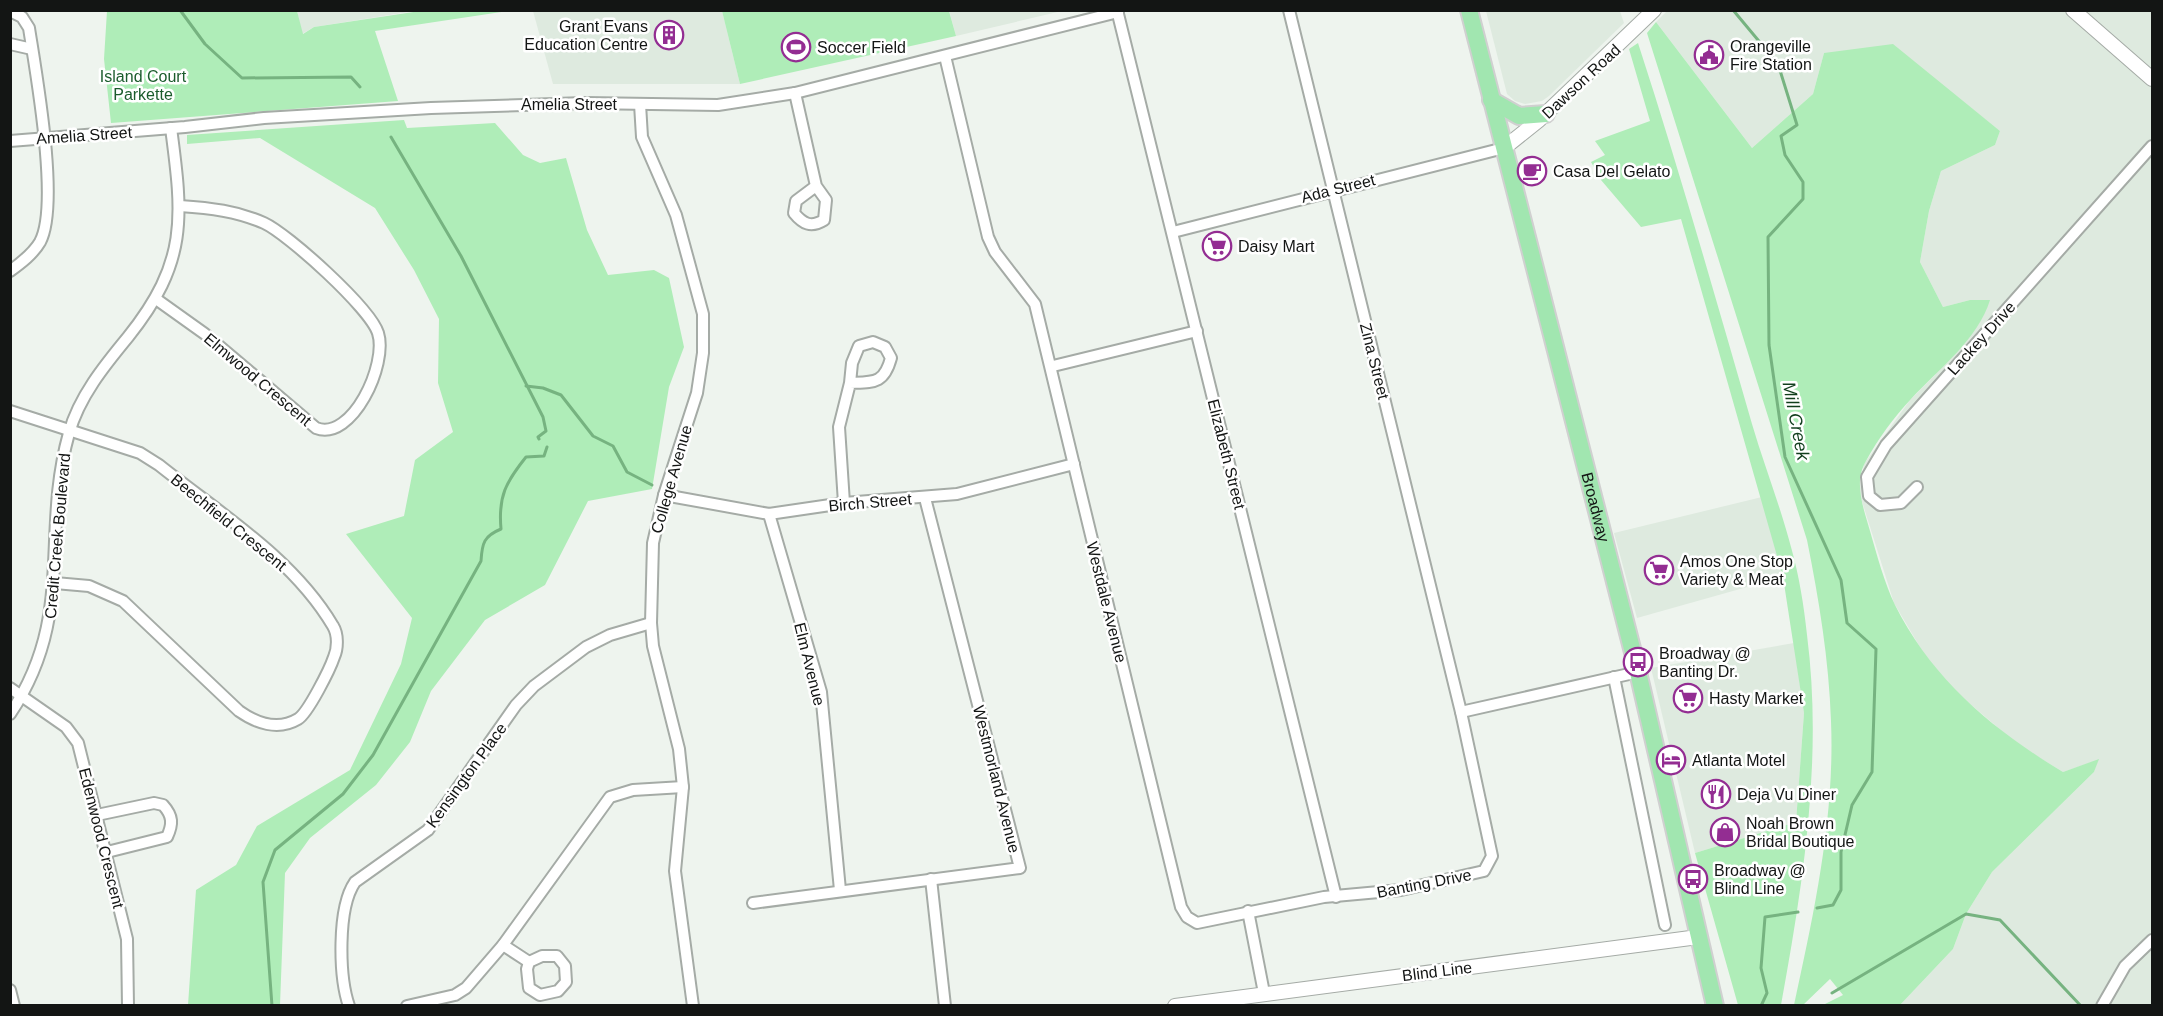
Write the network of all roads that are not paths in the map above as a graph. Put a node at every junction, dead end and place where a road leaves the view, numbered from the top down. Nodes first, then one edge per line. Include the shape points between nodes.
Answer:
1 (1289, 10) edge
2 (1469, 10) edge
3 (1654, 10) edge
4 (2073, 10) edge
5 (1117, 11) edge
6 (10, 12) edge
7 (10, 44) edge
8 (32, 49) junction
9 (945, 56) junction
10 (2152, 79) edge
11 (795, 93) junction
12 (1491, 100) junction
13 (640, 104) junction
14 (1546, 114) junction
15 (171, 128) junction
16 (44, 137) junction
17 (10, 141) edge
18 (2152, 146) edge
19 (1504, 148) junction
20 (816, 186) dead end
21 (1333, 189) junction
22 (180, 206) junction
23 (1173, 232) junction
24 (10, 271) edge
25 (156, 299) junction
26 (1197, 331) junction
27 (1053, 366) junction
28 (850, 383) junction
29 (10, 411) edge
30 (70, 430) junction
31 (1074, 464) junction
32 (1917, 487) dead end
33 (664, 495) junction
34 (925, 498) junction
35 (844, 502) junction
36 (769, 514) junction
37 (55, 583) junction
38 (651, 623) junction
39 (1638, 672) junction
40 (1614, 677) junction
41 (10, 688) edge
42 (23, 695) junction
43 (1461, 712) junction
44 (10, 714) edge
45 (683, 787) junction
46 (97, 815) junction
47 (107, 852) junction
48 (932, 879) junction
49 (840, 890) junction
50 (1336, 897) junction
51 (753, 903) dead end
52 (1248, 911) junction
53 (1665, 926) dead end
54 (1698, 937) junction
55 (2152, 940) edge
56 (503, 945) junction
57 (529, 962) dead end
58 (10, 990) edge
59 (1264, 993) junction
60 (14, 1005) edge
61 (129, 1005) edge
62 (349, 1005) edge
63 (407, 1005) edge
64 (693, 1005) edge
65 (945, 1005) edge
66 (1175, 1005) edge
67 (1715, 1005) edge
68 (2102, 1005) edge

1 - 21 street, Zina Street
2 - 12 main road, Broadway
3 - 14 street, Dawson Road
4 - 10 street
5 - 9 street, Amelia Street
5 - 23 street, Elizabeth Street
6 - 8 street via 26,22
7 - 8 street
8 - 16 street
9 - 11 street, Amelia Street
9 - 27 street, Westdale Avenue via 988,237 1035,304
11 - 13 street, Amelia Street via 718,105
11 - 20 street
12 - 14 main road via 1519,116
12 - 19 main road, Broadway
13 - 15 street, Amelia Street via 431,108
13 - 33 street, College Avenue via 642,137 676,215 703,314 697,393
14 - 19 street, Dawson Road
15 - 16 street, Amelia Street
15 - 22 street, Credit Creek Boulevard
16 - 17 street, Amelia Street
16 - 24 street via 48,214 45,230 32,252
18 - 32 street, Lackey Drive via 1886,445 1867,477 1869,496 1880,505 1901,503
19 - 21 street, Ada Street
19 - 39 main road, Broadway
21 - 23 street, Ada Street
21 - 43 street, Zina Street
22 - 25 street, Credit Creek Boulevard via 171,260
22 - 25 street, Elmwood Crescent via 234,212 268,225 317,265 354,297 373,322 379,333 378,372 348,418 325,432
23 - 26 street, Elizabeth Street
25 - 30 street, Credit Creek Boulevard via 85,395
26 - 27 street
26 - 50 street, Elizabeth Street
27 - 31 street, Westdale Avenue
28 - 28 street via 875,382 887,373 891,358 885,347 873,342 859,346
28 - 35 street via 839,427
29 - 30 street
30 - 37 street, Credit Creek Boulevard via 59,486
30 - 37 street, Beechfield Crescent via 140,453 159,465 285,567 335,628 335,655 303,716 287,724 266,724 238,711 123,601 89,586
31 - 34 street, Birch Street via 957,494
31 - 52 street, Westdale Avenue via 1181,907 1187,917 1197,922
33 - 36 street, Birch Street
33 - 38 street, College Avenue via 653,543
34 - 35 street, Birch Street
34 - 48 street, Westmorland Avenue via 1020,868
35 - 36 street, Birch Street
36 - 49 street, Elm Avenue via 821,692
37 - 42 street, Credit Creek Boulevard via 48,632
38 - 45 street, College Avenue via 653,645 680,748
38 - 62 street, Kensington Place via 609,635 586,647 534,686 516,705 428,830 355,882 343,928 342,986
39 - 40 street
39 - 54 main road, Broadway
40 - 43 street
40 - 53 street
41 - 42 street, Edenwood Crescent
42 - 44 street, Credit Creek Boulevard
42 - 46 street, Edenwood Crescent via 66,727 78,743
43 - 50 street, Banting Drive via 1490,837 1492,856 1484,871 1401,890
45 - 56 street via 633,790 610,797
45 - 64 street, College Avenue via 675,871
46 - 47 street, Edenwood Crescent
46 - 47 street via 154,803 163,805 171,817 167,837
47 - 61 street, Edenwood Crescent via 127,939
48 - 49 street, Westmorland Avenue
48 - 65 street
49 - 51 street, Westmorland Avenue
50 - 52 street, Banting Drive
52 - 59 street
54 - 59 street, Blind Line
54 - 67 main road, Broadway
55 - 68 street via 2125,966
56 - 57 street
56 - 63 street via 466,988 455,995
58 - 60 street
59 - 66 street, Blind Line

